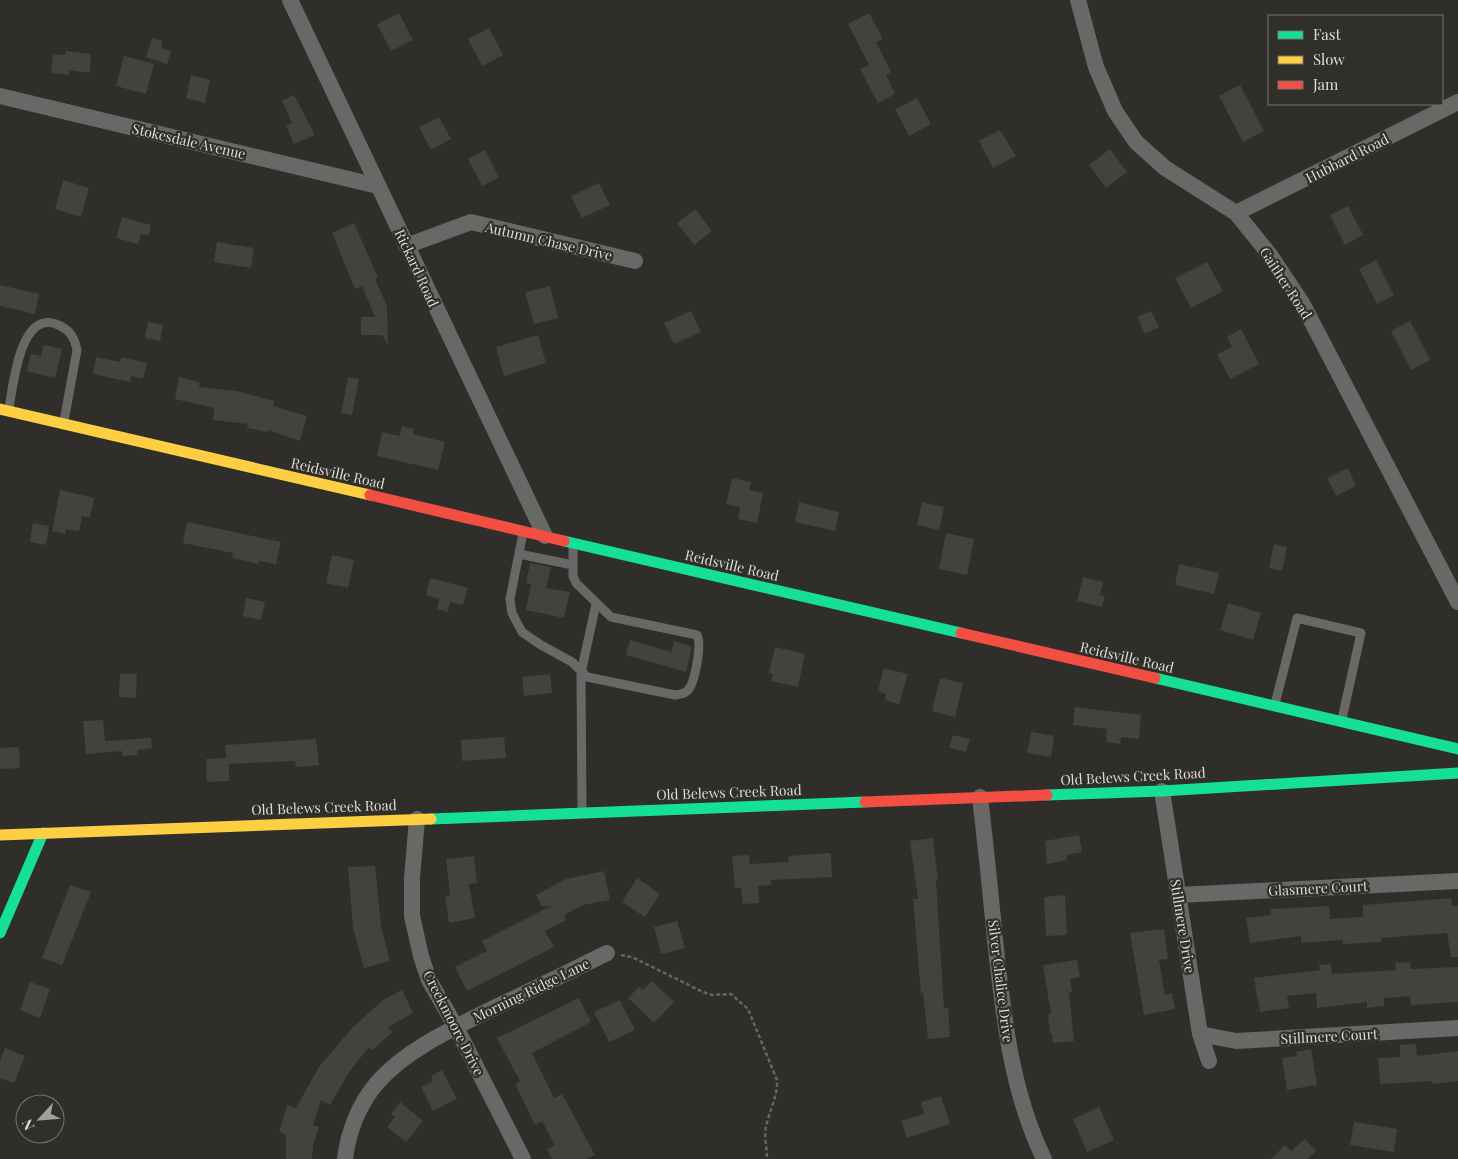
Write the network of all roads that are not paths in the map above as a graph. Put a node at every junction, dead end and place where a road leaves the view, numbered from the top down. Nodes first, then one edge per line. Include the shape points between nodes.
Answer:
1 (290, 0) edge
2 (1078, 0) edge
3 (0, 96) edge
4 (1458, 102) edge
5 (378, 186) junction
6 (1236, 213) junction
7 (406, 246) junction
8 (635, 261) dead end
9 (4, 410) edge
10 (63, 424) junction
11 (524, 531) junction
12 (545, 536) junction
13 (573, 543) junction
14 (519, 554) junction
15 (573, 565) junction
16 (1458, 602) edge
17 (596, 604) junction
18 (581, 673) junction
19 (1274, 706) junction
20 (1341, 722) junction
21 (1458, 749) edge
22 (1458, 773) edge
23 (1162, 791) junction
24 (980, 797) junction
25 (582, 812) junction
26 (417, 819) junction
27 (43, 833) junction
28 (0, 834) edge
29 (1458, 881) edge
30 (1178, 895) junction
31 (0, 933) edge
32 (607, 953) road end
33 (456, 1027) junction
34 (1458, 1028) edge
35 (1200, 1034) junction
36 (1209, 1061) dead end
37 (345, 1159) edge
38 (523, 1159) edge
39 (1044, 1159) edge

1 - 5 street, Rickard Road
2 - 6 street, Gaither Road via 1096,67 1115,111 1136,142 1165,168
3 - 5 street, Stokesdale Avenue
4 - 6 street, Hubbard Road
5 - 7 street, Rickard Road
6 - 16 street, Gaither Road via 1270,255 1302,303
7 - 8 street, Autumn Chase Drive via 471,222
7 - 12 street, Rickard Road
9 - 10 main road, Reidsville Road
9 - 10 lane via 26,337 39,325 53,323 66,328 74,338 76,350
10 - 11 main road, Reidsville Road
11 - 12 main road, Reidsville Road
11 - 14 lane
12 - 13 main road, Reidsville Road
13 - 15 lane
13 - 19 main road, Reidsville Road
14 - 15 lane
14 - 18 lane via 510,598 516,623 531,639 572,662
15 - 17 lane via 576,583
17 - 18 lane
17 - 18 lane via 611,617 697,635 700,649 690,688 685,694 675,695 587,677
18 - 25 lane
19 - 20 main road, Reidsville Road
19 - 20 lane via 1297,618 1361,632
20 - 21 main road, Reidsville Road
22 - 23 main road, Old Belews Creek Road
23 - 24 main road, Old Belews Creek Road
23 - 30 street, Stillmere Drive
24 - 25 main road, Old Belews Creek Road
24 - 39 street, Silver Chalice Drive via 1005,1025 1016,1079 1030,1127
25 - 26 main road, Old Belews Creek Road
26 - 27 main road, Old Belews Creek Road
26 - 33 street, Creekmoore Drive via 412,916 429,980
27 - 28 main road, Old Belews Creek Road
27 - 31 main road
29 - 30 street, Glasmere Court
30 - 35 street, Stillmere Drive
32 - 33 street, Morning Ridge Lane
33 - 37 street, Morning Ridge Lane via 403,1059 377,1082 364,1100 347,1140
33 - 38 street, Creekmoore Drive
34 - 35 street, Stillmere Court via 1236,1041
35 - 36 street, Stillmere Drive

